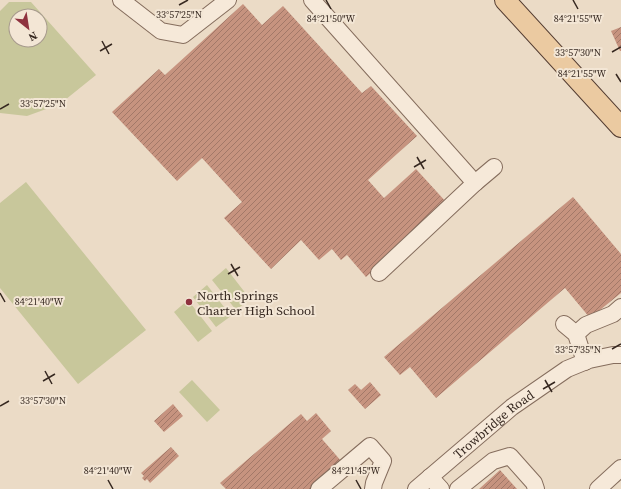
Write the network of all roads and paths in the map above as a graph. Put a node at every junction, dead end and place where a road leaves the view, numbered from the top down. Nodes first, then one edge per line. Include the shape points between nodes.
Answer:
1 (121, 0) edge
2 (228, 0) edge
3 (312, 0) edge
4 (505, 0) edge
5 (621, 127) edge
6 (494, 167) dead end
7 (475, 183) junction
8 (379, 273) dead end
9 (621, 307) edge
10 (564, 324) dead end
11 (576, 334) junction
12 (621, 355) edge
13 (585, 362) junction
14 (621, 468) edge
15 (430, 477) junction
16 (319, 489) edge
17 (373, 489) edge
18 (416, 489) edge
19 (441, 489) edge
20 (458, 489) edge
21 (536, 489) edge
22 (598, 489) edge

1 - 2 street via 161,31 183,35
3 - 7 street
4 - 5 main road
6 - 7 street
7 - 8 street
9 - 11 street via 613,314 586,325
10 - 11 street
11 - 13 street
12 - 13 street, Trowbridge Road
13 - 15 street, Trowbridge Road via 567,369 512,407
14 - 22 street
15 - 18 street, Trowbridge Road
15 - 19 street
16 - 17 street via 370,446 383,461
20 - 21 street via 493,460 510,456 534,483

